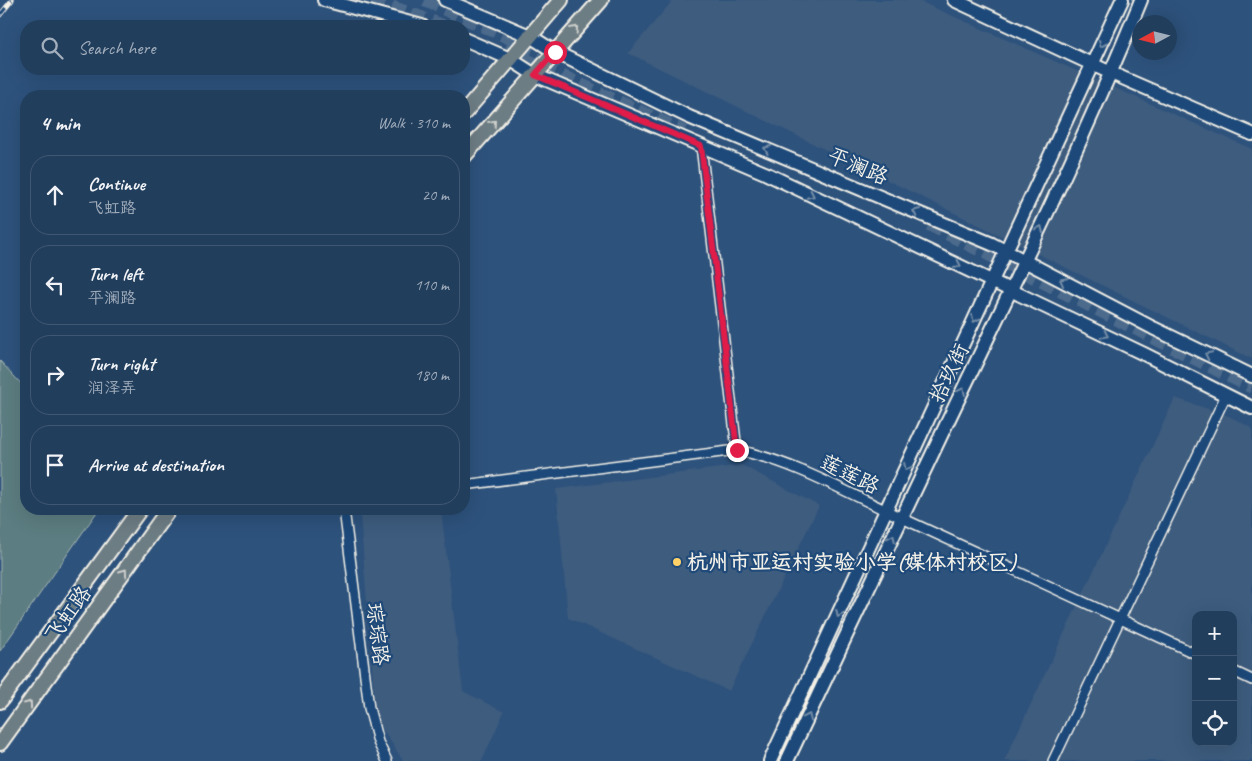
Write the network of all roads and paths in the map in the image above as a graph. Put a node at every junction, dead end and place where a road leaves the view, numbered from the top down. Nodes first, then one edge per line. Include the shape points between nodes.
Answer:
1 (324, 0) edge
2 (445, 0) edge
3 (561, 0) edge
4 (601, 0) edge
5 (954, 0) edge
6 (1122, 0) edge
7 (1141, 0) edge
8 (399, 20) edge
9 (530, 36) junction
10 (470, 42) edge
11 (555, 52) junction
12 (510, 59) junction
13 (1093, 64) junction
14 (1112, 73) junction
15 (535, 75) junction
16 (470, 105) edge
17 (1252, 134) edge
18 (701, 146) junction
19 (470, 149) edge
20 (1006, 251) junction
21 (1025, 261) junction
22 (992, 281) junction
23 (1011, 290) junction
24 (1252, 376) edge
25 (1226, 395) junction
26 (1252, 408) edge
27 (737, 450) junction
28 (470, 484) edge
29 (887, 512) junction
30 (136, 515) edge
31 (165, 515) edge
32 (345, 515) edge
33 (901, 518) junction
34 (1121, 619) junction
35 (1192, 652) edge
36 (1237, 673) edge
37 (1252, 680) edge
38 (0, 701) edge
39 (0, 743) edge
40 (387, 761) edge
41 (770, 761) edge
42 (788, 761) edge
43 (1053, 761) edge

1 - 8 main road
2 - 9 main road, 平澜路
3 - 9 main road
11 -> 4 main road
5 - 13 main road
6 -> 13 main road, 拾玖街
7 - 14 main road, 拾玖街
9 - 11 main road, 平澜路
9 - 12 main road
10 - 12 main road
11 - 15 main road
20 -> 11 main road, 平澜路 via 689,117
12 - 15 main road
12 - 16 main road
13 - 14 main road
13 - 20 main road, 拾玖街
14 - 17 main road
21 -> 14 main road, 拾玖街
15 - 18 main road
19 -> 15 main road
18 -> 22 main road via 766,173
18 - 27 street
20 - 21 main road, 平澜路
20 - 22 main road, 拾玖街
21 - 23 main road, 拾玖街
24 -> 21 main road, 平澜路
22 - 23 main road
22 -> 29 main road, 拾玖街
23 -> 25 main road
33 -> 23 main road, 拾玖街
25 - 26 main road
25 - 34 street
27 - 28 street, 莲莲路
27 - 29 street, 莲莲路 via 796,467
29 - 33 street, 莲莲路
29 -> 41 main road, 拾玖街
30 - 38 main road, 飞虹路
39 -> 31 main road, 飞虹路
32 - 40 street, 琮琮路 via 369,708
33 - 34 street, 莲莲路
42 -> 33 main road, 拾玖街
34 - 35 street, 莲莲路
34 - 43 street
36 - 37 street

